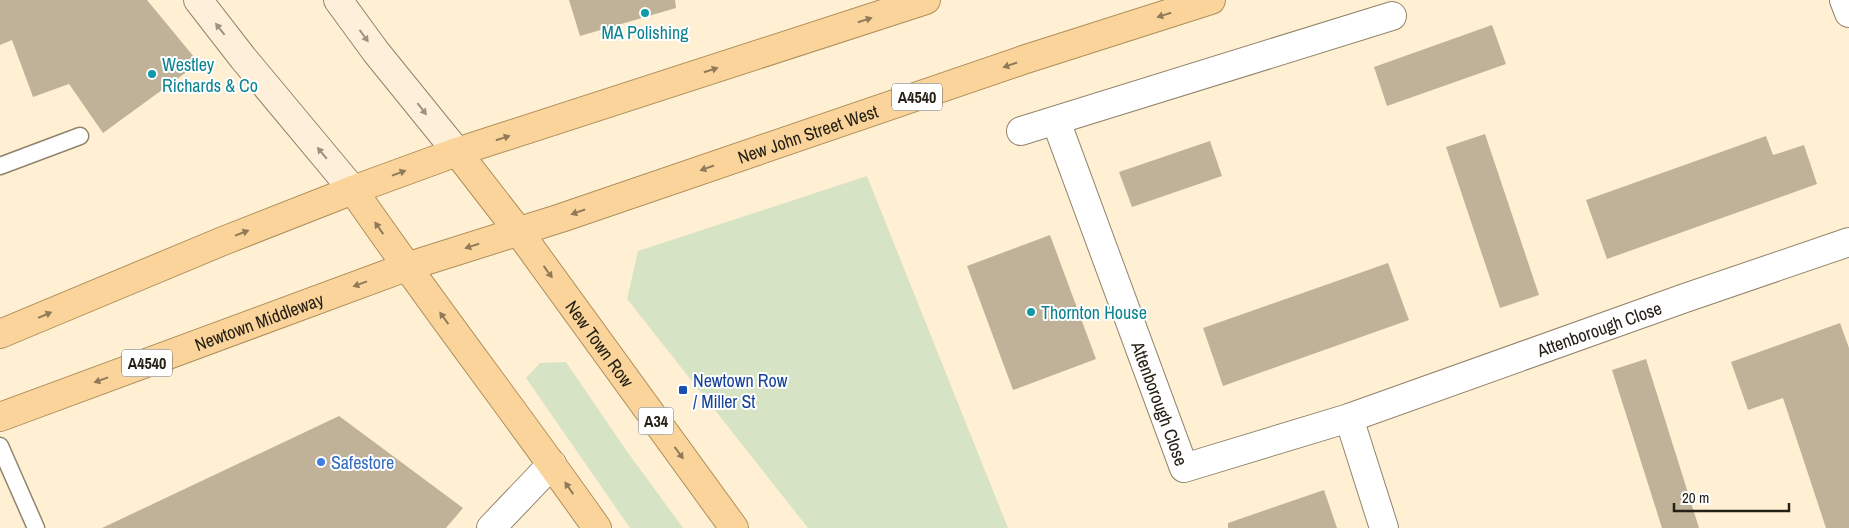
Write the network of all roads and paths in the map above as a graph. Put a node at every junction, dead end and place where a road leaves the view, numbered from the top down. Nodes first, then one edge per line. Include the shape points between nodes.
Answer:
1 (198, 0) edge
2 (338, 0) edge
3 (926, 0) edge
4 (1211, 0) edge
5 (1844, 0) edge
6 (1849, 13) edge
7 (1392, 16) dead end
8 (1056, 121) junction
9 (1021, 131) dead end
10 (80, 136) dead end
11 (457, 152) junction
12 (0, 166) edge
13 (353, 190) junction
14 (519, 232) junction
15 (1849, 242) edge
16 (406, 267) junction
17 (0, 334) edge
18 (0, 418) edge
19 (1349, 418) junction
20 (0, 446) edge
21 (552, 464) junction
22 (495, 524) edge
23 (36, 528) edge
24 (597, 528) edge
25 (734, 528) edge
26 (1384, 528) edge

13 -> 1 main road
2 -> 11 main road
11 -> 3 highway
4 -> 14 highway, New John Street West / A4540 via 1026,59
5 - 6 street
7 - 8 street
8 - 9 street
8 - 19 street, Attenborough Close via 1184,468
10 - 12 lane
13 -> 11 highway
11 - 14 highway, A34
16 -> 13 highway
17 -> 13 highway
14 -> 16 highway, New John Street West / A4540
14 -> 25 highway, New Town Row / A34
15 - 19 street, Attenborough Close
16 -> 18 highway, Newtown Middleway / A4540
21 -> 16 highway
19 - 26 street
20 - 23 lane
21 - 22 street
24 -> 21 highway

